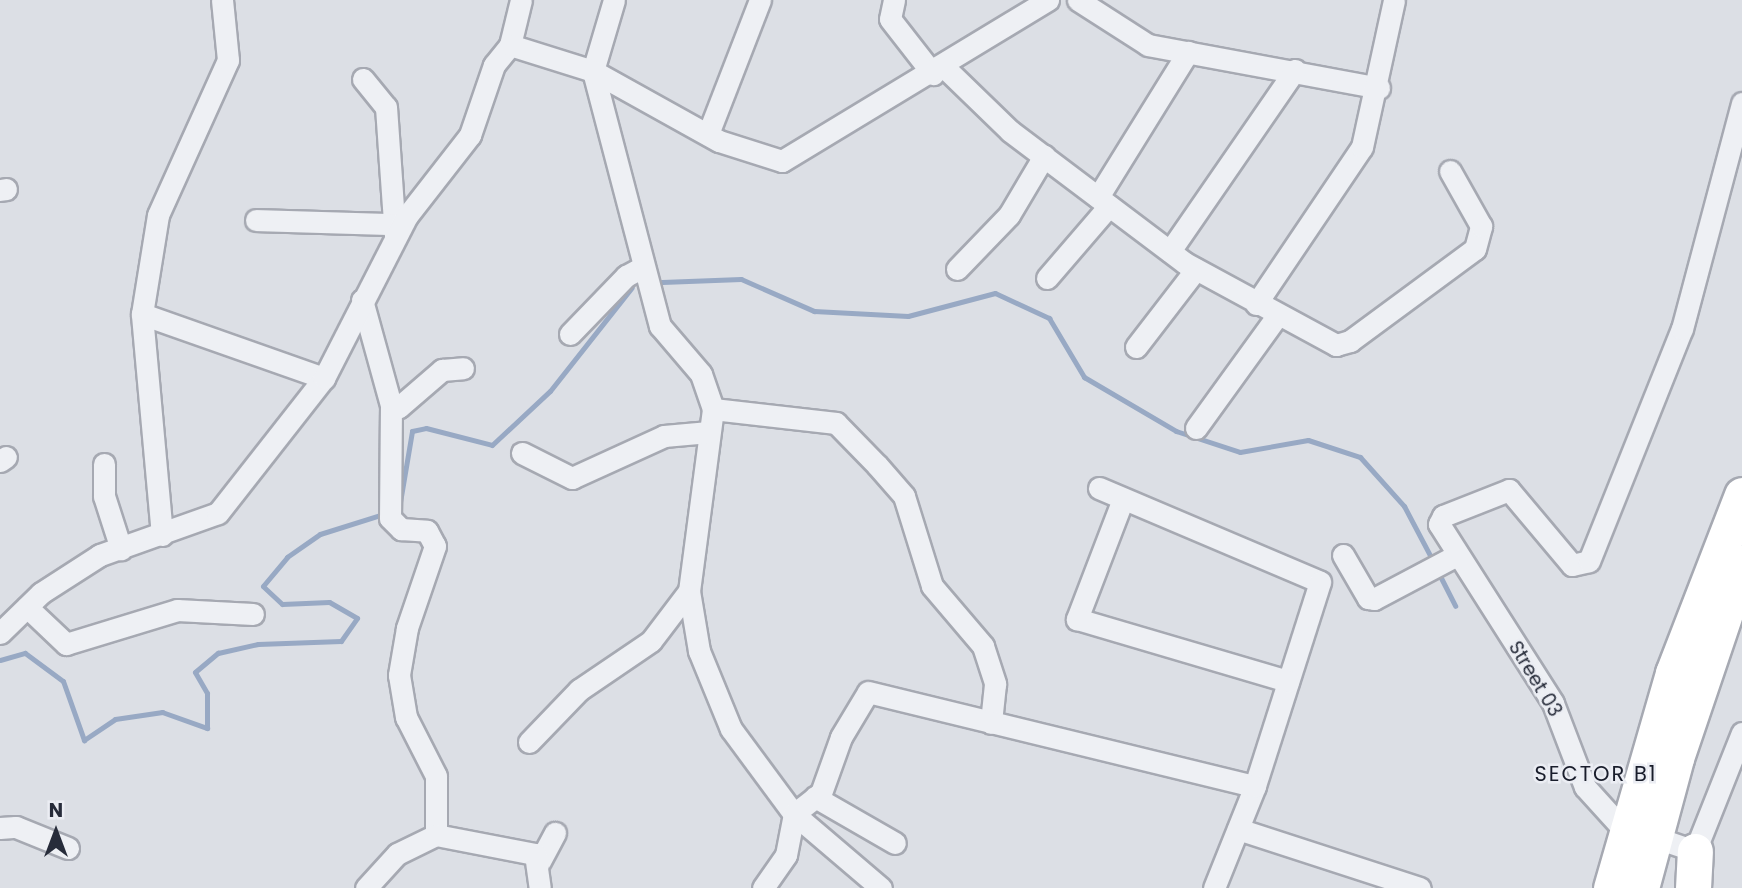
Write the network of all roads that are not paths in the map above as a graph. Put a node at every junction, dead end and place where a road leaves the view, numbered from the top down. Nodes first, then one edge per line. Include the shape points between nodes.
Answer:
1 (222, 0) edge
2 (521, 0) edge
3 (614, 0) edge
4 (760, 0) edge
5 (894, 0) edge
6 (1048, 0) edge
7 (1078, 0) edge
8 (1394, 0) edge
9 (510, 45) junction
10 (1188, 52) junction
11 (938, 70) junction
12 (1295, 70) junction
13 (593, 71) junction
14 (363, 79) dead end
15 (1379, 89) junction
16 (1742, 103) edge
17 (708, 134) junction
18 (1044, 156) junction
19 (1450, 171) dead end
20 (1104, 201) junction
21 (256, 220) dead end
22 (395, 230) junction
23 (1170, 251) junction
24 (643, 267) junction
25 (957, 269) dead end
26 (1196, 269) junction
27 (1048, 278) dead end
28 (362, 300) junction
29 (1256, 304) junction
30 (142, 314) junction
31 (1277, 316) junction
32 (570, 334) dead end
33 (1136, 347) dead end
34 (463, 368) dead end
35 (324, 378) junction
36 (391, 405) junction
37 (713, 409) junction
38 (1196, 428) dead end
39 (709, 432) junction
40 (522, 453) dead end
41 (104, 464) dead end
42 (1099, 488) dead end
43 (1742, 495) edge
44 (1123, 499) junction
45 (162, 535) junction
46 (121, 548) junction
47 (1343, 555) dead end
48 (1742, 563) edge
49 (1442, 564) junction
50 (688, 591) junction
51 (27, 607) junction
52 (253, 614) dead end
53 (0, 634) edge
54 (1288, 681) junction
55 (991, 723) junction
56 (1742, 733) edge
57 (529, 742) dead end
58 (1255, 786) junction
59 (815, 797) junction
60 (794, 814) junction
61 (0, 828) edge
62 (1238, 829) junction
63 (555, 833) dead end
64 (1638, 833) junction
65 (436, 835) junction
66 (895, 843) dead end
67 (68, 848) dead end
68 (1695, 852) junction
69 (540, 861) junction
70 (366, 888) edge
71 (540, 888) edge
72 (762, 888) edge
73 (881, 888) edge
74 (1214, 888) edge
75 (1420, 888) edge
76 (1611, 888) edge
77 (1641, 888) edge
78 (1693, 888) edge

1 - 30 street via 228,60 158,215
2 - 9 street
3 - 13 street
4 - 17 street
5 - 11 street via 890,19
6 - 11 street
7 - 10 street via 1131,37
8 - 15 street
9 - 13 street
9 - 22 street via 494,65 470,135
10 - 12 street
10 - 20 street
11 - 17 street via 782,161
11 - 18 street
12 - 15 street
12 - 23 street
13 - 17 street
13 - 24 street
14 - 22 street via 386,107
15 - 29 street via 1362,148
16 - 49 street, Street 03 via 1682,330 1589,561 1572,565 1509,489 1443,516
18 - 20 street
18 - 25 street via 1009,215
19 - 31 street via 1481,226 1475,249 1350,341 1322,341
20 - 23 street
20 - 27 street
21 - 22 street
22 - 28 street
23 - 26 street
24 - 32 street via 626,276
24 - 37 street via 660,326 701,374
26 - 29 street
26 - 33 street
28 - 35 street
28 - 36 street
29 - 31 street
30 - 35 street
30 - 45 street
31 - 38 street
34 - 36 street via 442,370 398,407
35 - 45 street via 218,513
36 - 65 street via 389,514 401,529 426,531 435,545 407,628 399,675 406,717 436,776
37 - 39 street
37 - 55 street via 814,415 836,423 877,465 904,496 932,586 984,646 995,684
39 - 40 street via 664,436 572,478
39 - 50 street
41 - 46 street via 104,496
42 - 44 street
43 - 64 main road via 1704,583
44 - 54 street via 1320,582
44 - 54 street via 1077,619
45 - 46 street
46 - 51 street via 100,555
47 - 49 street via 1368,598
48 - 64 main road
49 - 64 street, Street 03 via 1553,703 1585,787
50 - 57 street via 652,640 579,690
50 - 60 street via 699,651 731,729
51 - 52 street via 66,644 177,611
51 - 53 street
54 - 58 street
55 - 58 street
55 - 59 street via 868,692
56 - 68 street
58 - 62 street
59 - 60 street
59 - 66 street
60 - 72 street via 786,855
60 - 73 street
61 - 67 street via 16,827
62 - 74 street
62 - 75 street
63 - 69 street
64 - 68 street
64 - 76 main road
64 - 77 main road
65 - 69 street via 514,846
65 - 70 street via 397,854
68 - 78 main road
69 - 71 street

